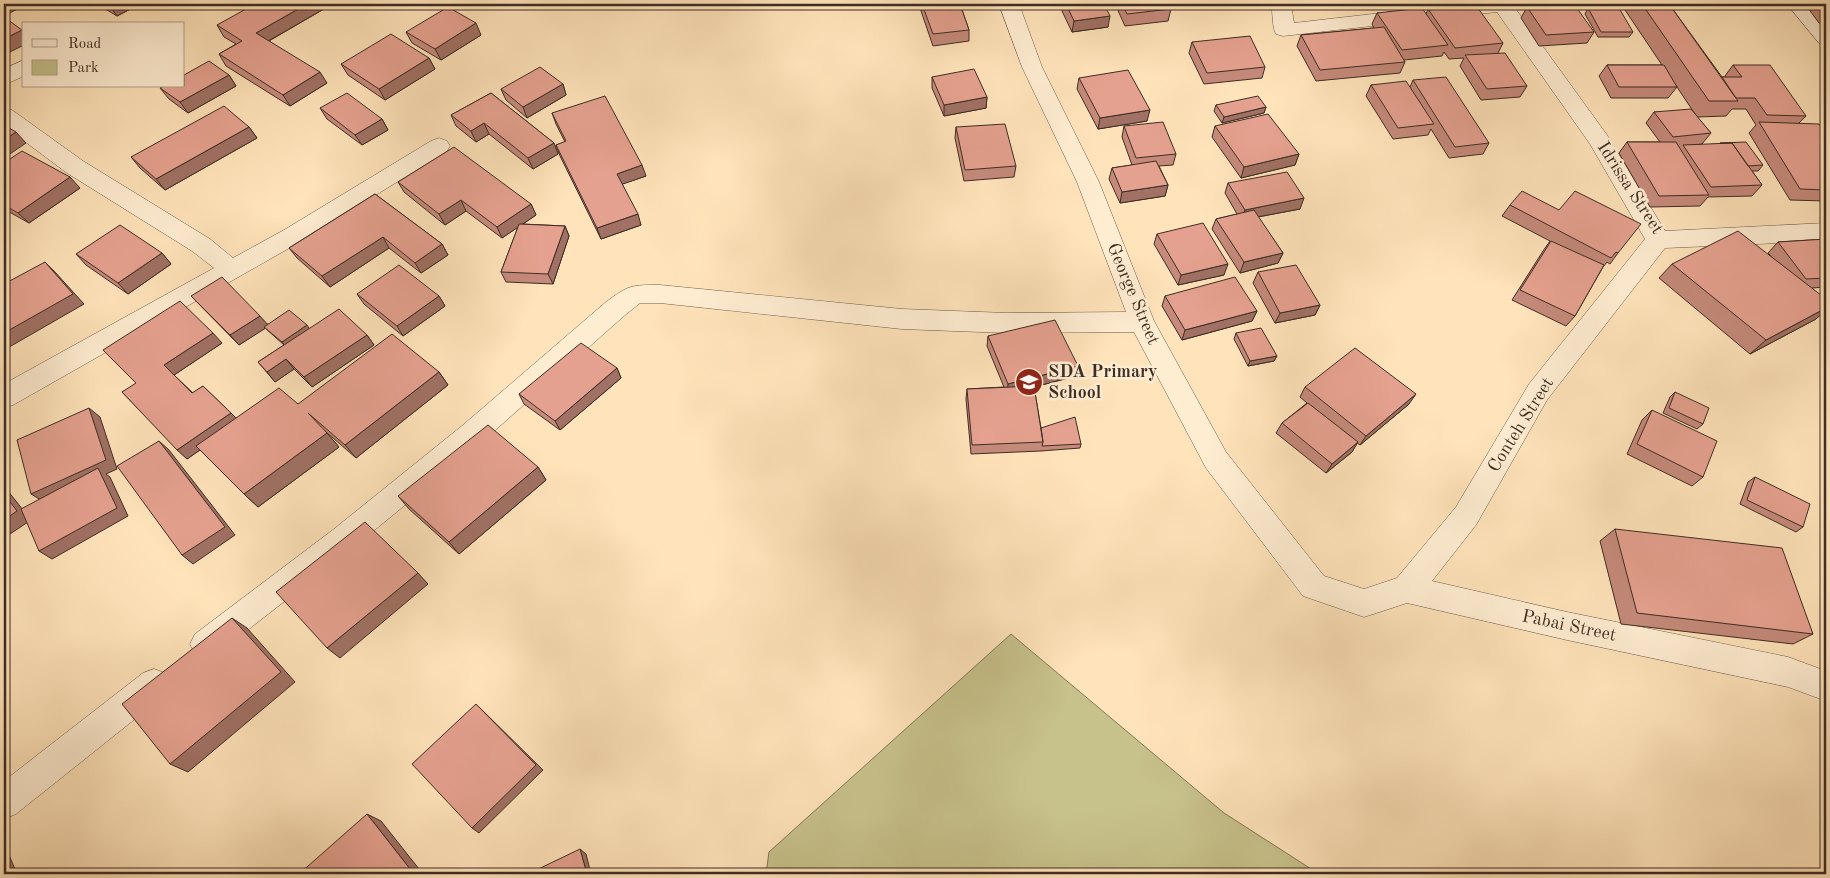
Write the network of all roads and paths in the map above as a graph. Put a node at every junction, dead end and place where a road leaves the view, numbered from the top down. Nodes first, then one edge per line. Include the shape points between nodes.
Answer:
1 (1008, 4) edge
2 (1281, 4) edge
3 (1502, 4) edge
4 (1796, 4) edge
5 (1826, 38) edge
6 (22, 68) edge
7 (4, 78) edge
8 (4, 115) edge
9 (439, 146) dead end
10 (1826, 232) edge
11 (1658, 240) junction
12 (232, 270) junction
13 (1142, 322) junction
14 (4, 397) edge
15 (1407, 589) junction
16 (1826, 686) edge
17 (4, 802) edge

1 - 13 street, George Street via 1032,67 1088,182
2 - 3 street via 1283,30
3 - 11 street, Idrissa Street via 1599,140
4 - 5 street
6 - 7 street
8 - 12 street via 75,167 201,246
9 - 12 street
10 - 11 street, Idrissa Street
11 - 15 street, Conteh Street via 1538,392 1466,516
12 - 14 street
13 - 15 street, George Street via 1216,460 1314,586 1364,603
13 - 17 street via 1006,323 902,319 635,294 344,538
15 - 16 street, Pabai Street via 1788,672

